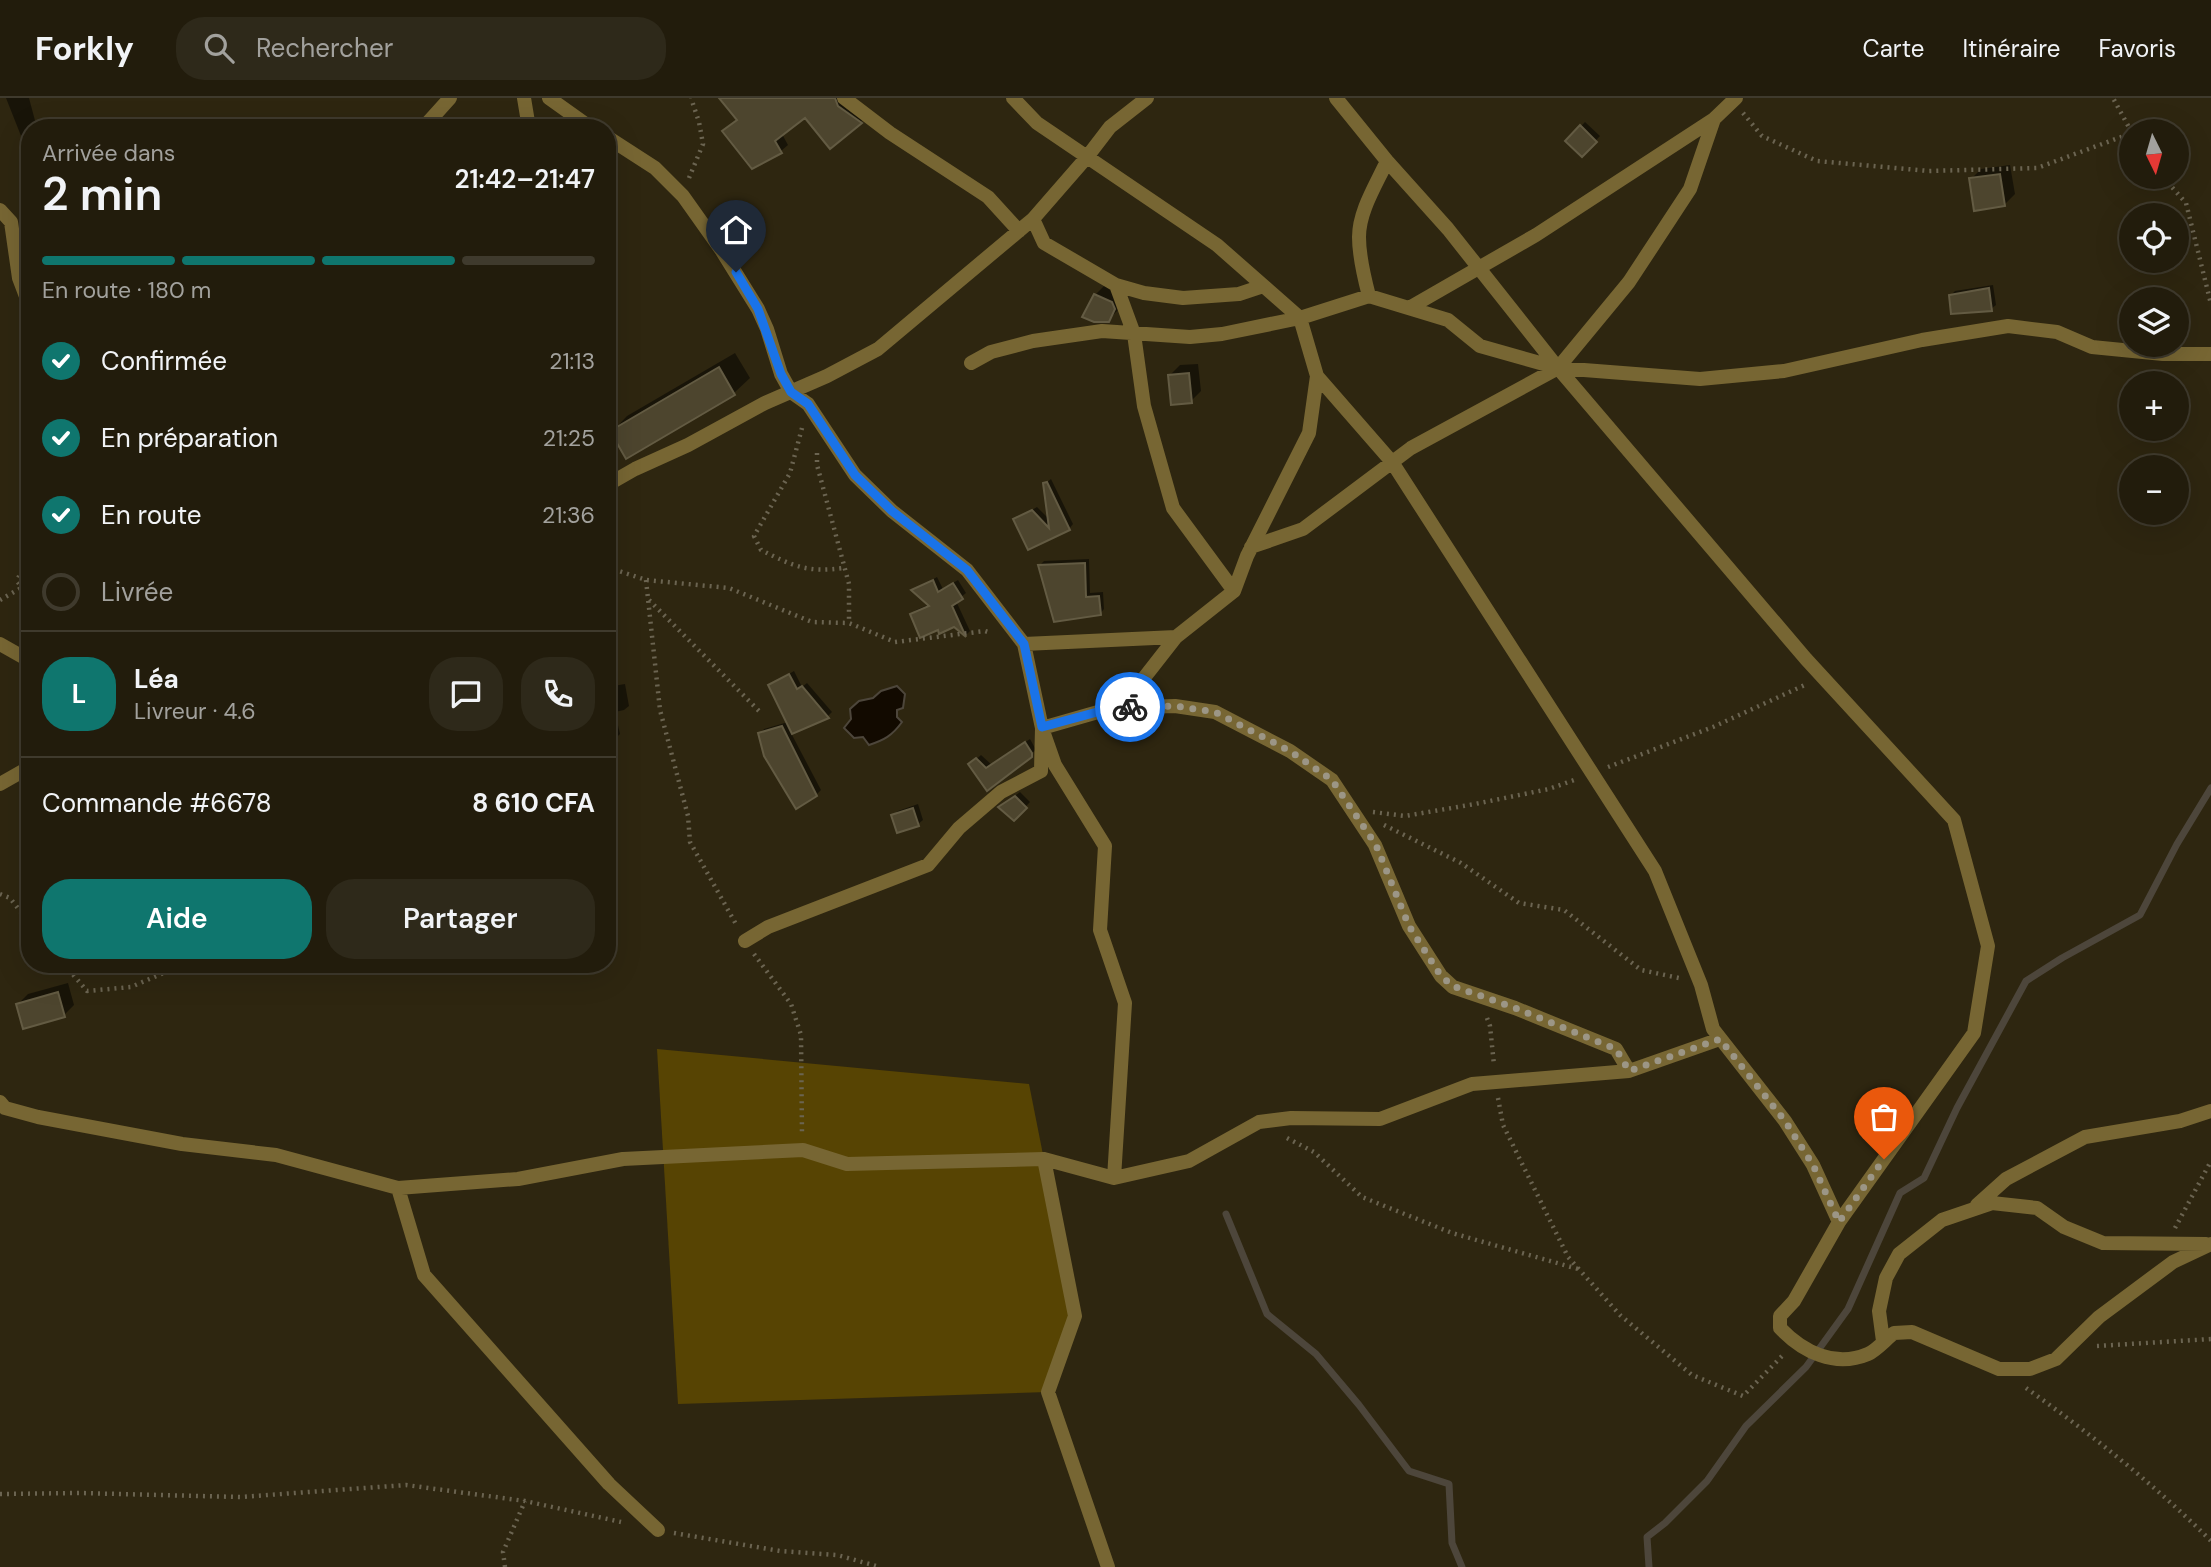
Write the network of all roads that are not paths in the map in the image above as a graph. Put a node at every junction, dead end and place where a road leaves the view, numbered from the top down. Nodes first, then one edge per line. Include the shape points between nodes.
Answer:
1 (450, 98) edge
2 (523, 98) edge
3 (549, 98) edge
4 (844, 98) edge
5 (1013, 98) edge
6 (1147, 98) edge
7 (1336, 98) edge
8 (1735, 99) edge
9 (431, 119) edge
10 (527, 119) edge
11 (578, 119) edge
12 (1714, 119) junction
13 (616, 143) edge
14 (1087, 157) junction
15 (1387, 161) junction
16 (0, 210) edge
17 (1033, 219) junction
18 (1018, 232) junction
19 (1478, 266) junction
20 (21, 283) edge
21 (1116, 285) junction
22 (1263, 286) junction
23 (1369, 296) junction
24 (1409, 308) junction
25 (1300, 318) junction
26 (1135, 334) junction
27 (2211, 354) edge
28 (971, 363) dead end
29 (1558, 368) junction
30 (1317, 376) junction
31 (791, 392) junction
32 (1392, 462) junction
33 (616, 480) edge
34 (1251, 547) junction
35 (1234, 591) junction
36 (1177, 637) junction
37 (0, 644) edge
38 (1024, 644) junction
39 (21, 656) edge
40 (1112, 708) junction
41 (1042, 727) junction
42 (21, 772) edge
43 (0, 784) edge
44 (745, 941) road end
45 (1720, 1039) junction
46 (1629, 1071) junction
47 (0, 1102) edge
48 (2211, 1111) edge
49 (1044, 1159) junction
50 (1114, 1178) junction
51 (398, 1188) junction
52 (1970, 1210) junction
53 (1839, 1222) junction
54 (1884, 1341) junction
55 (658, 1530) road end
56 (1108, 1567) edge

1 - 9 street
2 - 10 street
3 - 11 street
4 - 18 street via 988,197
5 - 14 street via 1037,123
6 - 14 street via 1110,127
7 - 15 street
8 - 12 street
12 - 19 street via 1536,235
12 - 29 street via 1690,188 1629,282
13 - 31 street via 655,167 683,196 722,251 758,309
14 - 17 street
14 - 22 street via 1217,245
15 - 19 street
15 - 23 street via 1363,214 1359,236
16 - 20 street via 11,222
17 - 18 street
17 - 21 street via 1044,243
18 - 31 street via 878,349
19 - 24 street
19 - 29 street
21 - 22 street via 1183,298 1239,294
21 - 26 street
22 - 25 street
23 - 24 street
23 - 25 street
24 - 29 street via 1448,320 1479,346
25 - 26 street via 1222,334
25 - 30 street
26 - 28 street via 1102,331 1033,341 991,352
26 - 35 street via 1144,405 1173,508
27 - 29 street via 2092,347 2057,332 2008,326 1784,371 1700,379
29 - 32 street
29 - 53 street via 1806,659 1954,820 1988,946 1974,1033
30 - 32 street
30 - 34 street via 1309,433
31 - 33 street
31 - 38 street via 808,404 855,475 892,511 967,570
32 - 34 street via 1303,529
32 - 45 street via 1655,871
34 - 35 street
35 - 36 street
36 - 38 street
36 - 40 street via 1133,692
37 - 39 street
38 - 41 street
40 - 41 street
40 - 46 street via 1175,706 1215,712 1290,751 1332,780 1376,845 1409,926 1441,976 1453,986 1616,1049
41 - 44 street via 1041,771 1001,792 959,828 928,865 768,927
41 - 50 street via 1055,765 1105,846 1100,930 1125,1003
42 - 43 street
45 - 46 street
45 - 53 street via 1785,1121 1813,1165
46 - 50 street via 1472,1084 1380,1119 1259,1122 1189,1161
47 - 51 street via 5,1108 38,1117 182,1144 276,1155
48 - 52 street via 2180,1121 2085,1137 2007,1179
49 - 50 street
49 - 51 street via 847,1164 803,1150 623,1159 518,1179
49 - 56 street via 1075,1316 1048,1392
51 - 55 street via 424,1275 609,1484
52 - 54 street via 1942,1220 1899,1254 1886,1278 1879,1311
52 - 54 street via 1992,1203 2037,1208 2064,1227 2104,1243 2211,1244 2173,1262 2099,1317 2056,1359 2030,1369 1999,1369 1912,1332 1894,1333
53 - 54 street via 1794,1301 1780,1316 1780,1328 1794,1343 1830,1360 1870,1353

